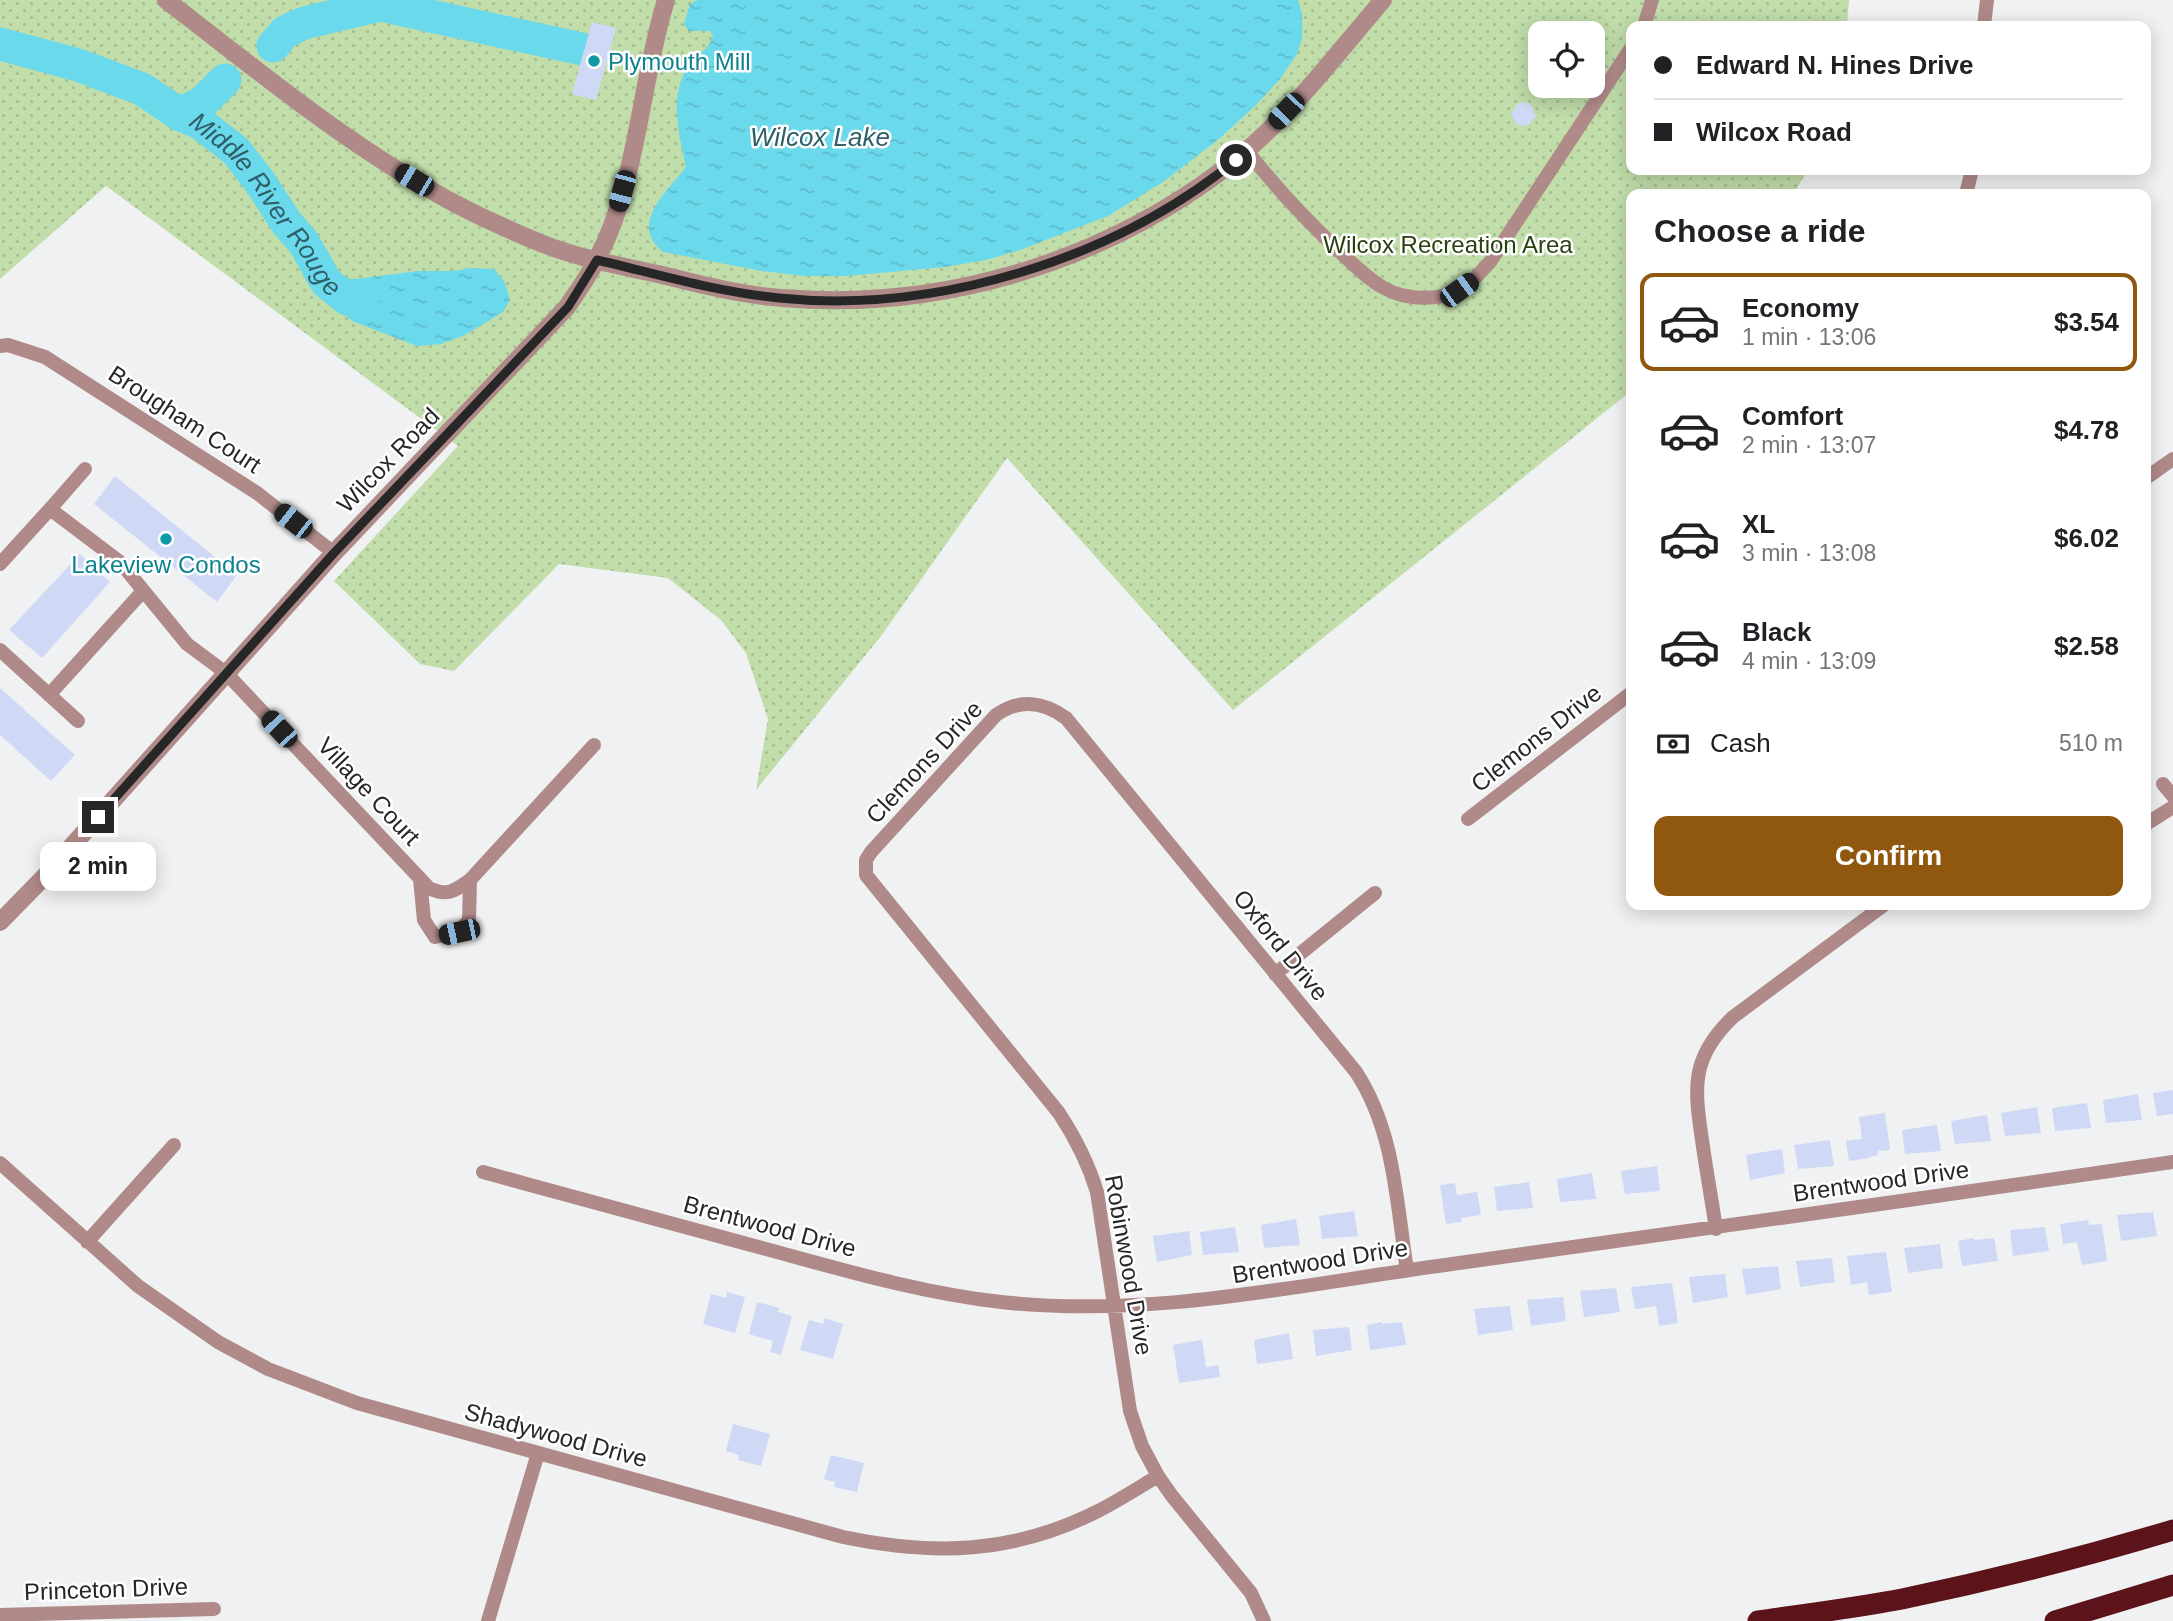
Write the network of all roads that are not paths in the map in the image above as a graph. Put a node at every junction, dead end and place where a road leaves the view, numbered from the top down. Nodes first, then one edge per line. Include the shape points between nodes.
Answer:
1 (166, 0) edge
2 (666, 0) edge
3 (1382, 0) edge
4 (1652, 0) edge
5 (1987, 0) edge
6 (1646, 21) edge
7 (1985, 21) edge
8 (1626, 56) edge
9 (1247, 151) junction
10 (597, 260) junction
11 (0, 346) edge
12 (2173, 459) edge
13 (86, 469) dead end
14 (2151, 474) edge
15 (50, 509) junction
16 (334, 553) junction
17 (0, 564) edge
18 (143, 591) junction
19 (0, 650) edge
20 (226, 673) junction
21 (49, 695) junction
22 (1626, 697) edge
23 (1030, 703) joint
24 (78, 721) dead end
25 (594, 745) dead end
26 (2173, 807) edge
27 (1468, 819) dead end
28 (2151, 821) edge
29 (865, 868) joint
30 (421, 879) junction
31 (470, 880) junction
32 (1375, 892) dead end
33 (1877, 910) edge
34 (0, 922) edge
35 (1275, 974) junction
36 (174, 1144) dead end
37 (2173, 1162) edge
38 (0, 1163) edge
39 (483, 1172) dead end
40 (1716, 1229) junction
41 (87, 1242) junction
42 (1407, 1270) junction
43 (1115, 1306) junction
44 (538, 1453) junction
45 (1158, 1476) junction
46 (2173, 1530) edge
47 (2173, 1585) edge
48 (214, 1609) dead end
49 (0, 1615) edge
50 (488, 1621) edge
51 (1264, 1621) edge
52 (1758, 1621) edge
53 (2055, 1621) edge

1 - 10 street via 309,109 429,190 544,245
2 - 10 street, Wilcox Road via 633,148
3 - 9 street
4 - 6 street
5 - 7 street
8 - 9 street via 1490,262 1459,290 1438,296 1417,298 1385,289 1297,212
9 - 10 street via 1189,194 1118,233 1008,276 942,292 874,300 779,298
10 - 16 street, Wilcox Road via 568,307
11 - 16 street, Brougham Court via 45,357 257,493
12 - 14 street
13 - 15 street
15 - 17 street
15 - 18 street, Village Court via 120,562
16 - 20 street, Wilcox Road
18 - 20 street, Village Court via 187,644
18 - 21 street
19 - 21 street
20 - 30 street, Village Court
20 - 34 street, Wilcox Road
21 - 24 street
22 - 27 street, Clemons Drive
23 - 29 street, Clemons Drive via 996,715 871,852
23 - 35 street, Oxford Drive via 1066,718
25 - 31 street, Village Court
26 - 28 street
29 - 43 street, Robinwood Drive via 869,881 1077,1140 1097,1192
30 - 31 street, Village Court via 429,888 447,893
30 - 31 street, Village Court via 424,920 435,937 459,932 470,920
32 - 35 street
33 - 40 street via 1733,1017 1707,1047 1696,1099
35 - 42 street, Oxford Drive via 1356,1072 1375,1105 1389,1148
36 - 41 street
37 - 40 street, Brentwood Drive
38 - 41 street, Shadywood Drive
39 - 43 street, Brentwood Drive via 891,1283 1000,1302
40 - 42 street, Brentwood Drive
41 - 44 street, Shadywood Drive via 178,1316 268,1369 357,1403
42 - 43 street, Brentwood Drive via 1275,1292
43 - 45 street, Robinwood Drive via 1130,1411
44 - 45 street, Shadywood Drive via 843,1537 924,1550 981,1548 1035,1537 1099,1511
44 - 50 street
45 - 51 street, Robinwood Drive via 1238,1575
46 - 52 highway via 1983,1581
47 - 53 highway
48 - 49 street, Princeton Drive

